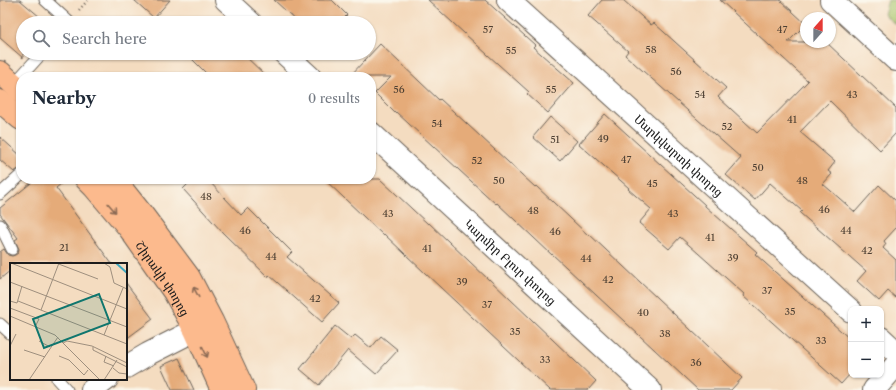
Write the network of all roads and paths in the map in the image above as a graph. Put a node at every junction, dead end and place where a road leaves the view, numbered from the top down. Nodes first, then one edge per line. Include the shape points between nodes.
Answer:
1 (45, 0) edge
2 (226, 0) edge
3 (508, 0) edge
4 (831, 0) edge
5 (62, 16) edge
6 (243, 16) edge
7 (35, 60) edge
8 (292, 60) edge
9 (896, 60) edge
10 (22, 72) edge
11 (305, 72) edge
12 (0, 101) edge
13 (16, 115) edge
14 (376, 138) edge
15 (16, 180) edge
16 (91, 184) edge
17 (118, 184) edge
18 (0, 194) edge
19 (0, 224) edge
20 (12, 249) dead end
21 (848, 308) edge
22 (0, 324) edge
23 (203, 326) junction
24 (10, 333) edge
25 (884, 341) edge
26 (896, 352) edge
27 (896, 365) edge
28 (127, 366) edge
29 (58, 380) edge
30 (106, 380) edge
31 (67, 390) edge
32 (92, 390) edge
33 (222, 390) edge
34 (244, 390) edge
35 (650, 390) edge
36 (874, 390) edge

1 - 5 lane
2 - 6 street
3 - 21 street, Մարկվարտի փողոց
4 - 9 street
7 - 10 lane
8 - 11 street
12 - 13 highway
14 - 35 street, Կարմիր Բլուր փողոց
15 - 18 lane
16 -> 23 highway, Շիրակի փողոց via 129,228 174,292
23 -> 17 highway, Շիրակի փողոց via 188,277
19 - 20 lane
22 - 24 lane
23 - 28 street
23 -> 33 highway, Շիրակի փողոց
23 - 34 highway, Շիրակի փողոց
25 - 26 street
27 - 36 street
29 - 31 lane
30 - 32 street

